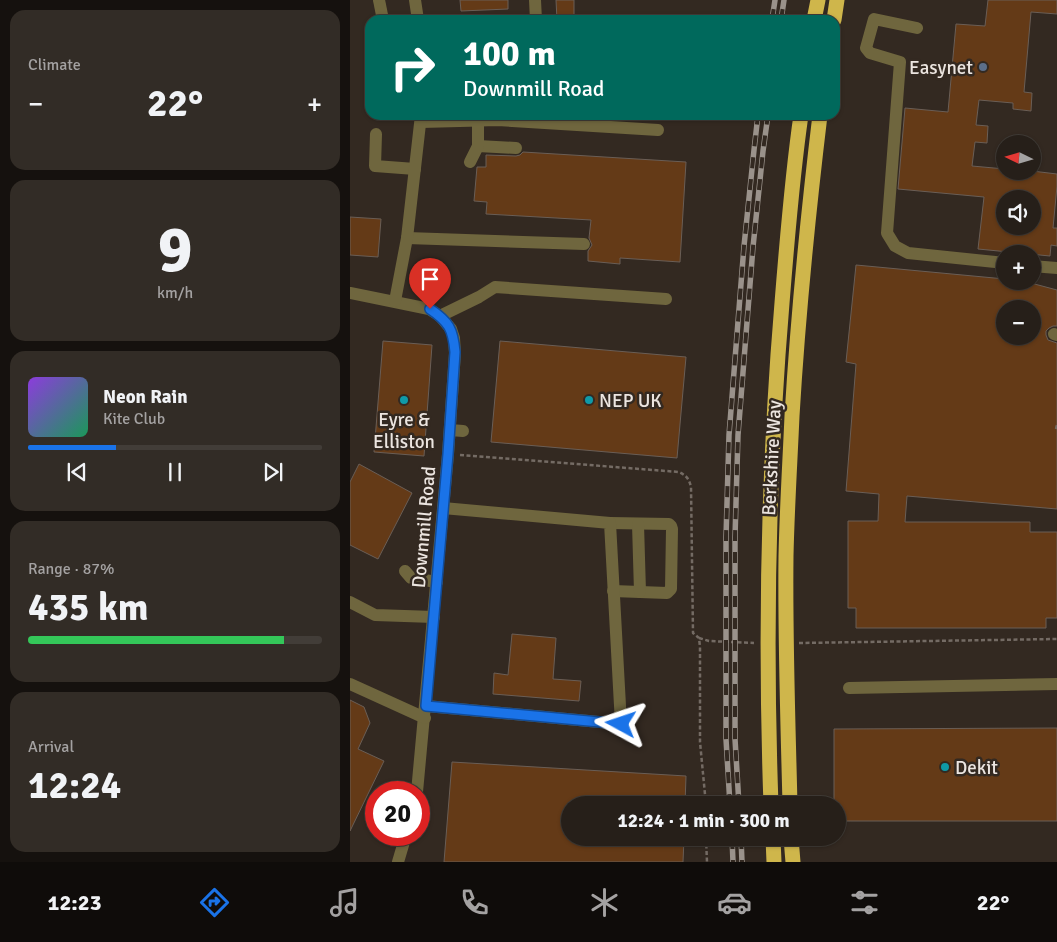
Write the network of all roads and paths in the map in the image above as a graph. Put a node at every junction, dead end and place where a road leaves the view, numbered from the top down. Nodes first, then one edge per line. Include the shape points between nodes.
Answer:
1 (379, 0) edge
2 (535, 0) edge
3 (818, 0) edge
4 (837, 0) edge
5 (415, 1) edge
6 (382, 15) edge
7 (417, 15) edge
8 (536, 15) edge
9 (815, 15) edge
10 (835, 15) edge
11 (917, 28) dead end
12 (421, 120) edge
13 (478, 120) joint
14 (800, 120) edge
15 (819, 120) edge
16 (658, 130) dead end
17 (380, 138) dead end
18 (478, 146) junction
19 (516, 148) dead end
20 (470, 162) dead end
21 (415, 169) junction
22 (407, 238) junction
23 (584, 244) dead end
24 (996, 262) edge
25 (1041, 267) edge
26 (1057, 268) edge
27 (350, 293) edge
28 (666, 299) dead end
29 (395, 301) junction
30 (440, 316) junction
31 (1057, 424) edge
32 (1056, 429) edge
33 (454, 455) dead end
34 (443, 508) junction
35 (610, 523) junction
36 (638, 524) junction
37 (405, 571) dead end
38 (437, 582) junction
39 (613, 591) junction
40 (640, 592) junction
41 (350, 602) edge
42 (434, 617) junction
43 (698, 638) junction
44 (1057, 639) edge
45 (760, 643) dead end
46 (795, 643) dead end
47 (350, 684) edge
48 (1057, 684) edge
49 (849, 688) dead end
50 (425, 712) junction
51 (418, 781) edge
52 (705, 796) edge
53 (771, 796) edge
54 (790, 796) edge
55 (403, 846) edge
56 (706, 846) edge
57 (773, 846) edge
58 (792, 846) edge
59 (398, 862) edge
60 (707, 862) edge
61 (774, 862) edge
62 (793, 862) edge

1 - 6 street
2 - 8 street
3 - 9 highway
4 - 10 highway
5 - 7 street
11 - 24 street via 874,19 866,48 870,53 900,62 887,233 895,246 908,254
12 - 21 street
13 - 16 street
13 - 18 street
14 - 53 highway, Berkshire Way via 787,240 772,439 768,663
15 - 54 highway, Berkshire Way via 796,356 788,501 786,664
17 - 21 street via 375,166
18 - 19 street
18 - 20 street
21 - 22 street
22 - 23 street
22 - 29 street
25 - 26 street
27 - 29 street
28 - 30 street via 495,287
29 - 30 street via 430,309
30 - 34 street, Downmill Road via 451,329 455,352 456,430
31 - 32 path
33 - 43 path via 680,472 685,475 690,487 693,632
34 - 35 street
34 - 38 street, Downmill Road
35 - 36 street
35 - 39 street
36 - 40 street
36 - 40 street via 669,524 672,529 672,589 667,592
37 - 38 street via 411,578
38 - 42 street, Downmill Road
39 - 40 street
39 - 50 street via 621,724
41 - 42 street via 375,615
42 - 50 street, Downmill Road
43 - 45 path via 709,642
43 - 52 path via 700,742
44 - 46 path
47 - 50 street
48 - 49 street
50 - 51 street, Downmill Road
55 - 59 street
56 - 60 path
57 - 61 highway
58 - 62 highway

